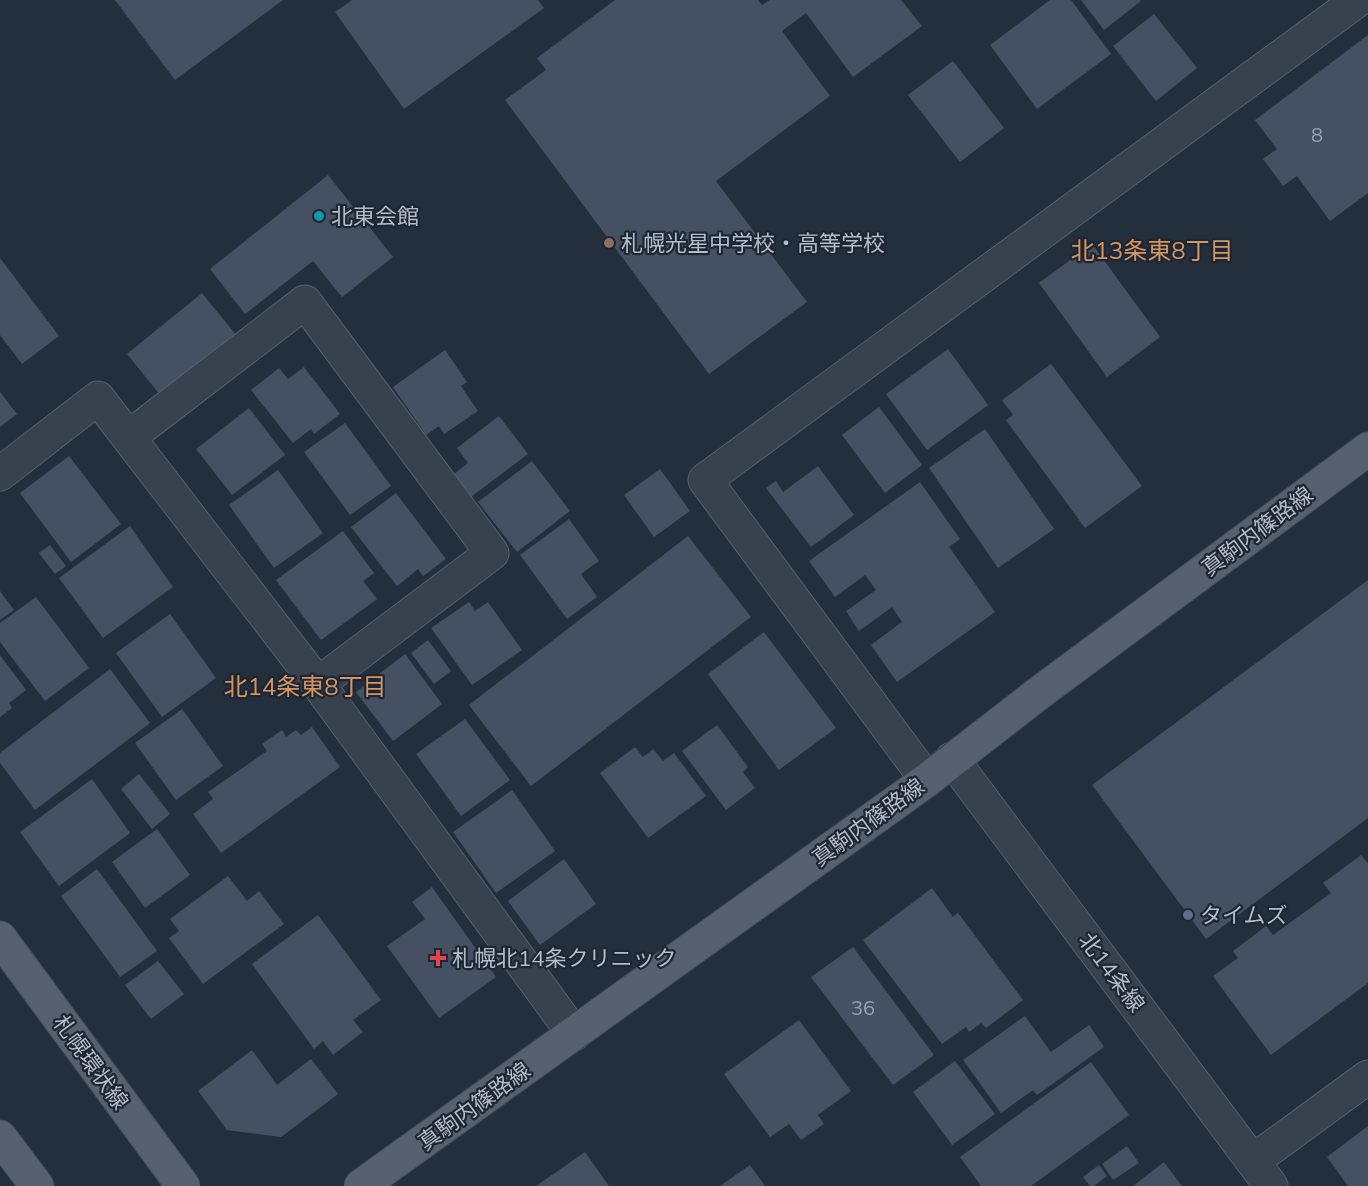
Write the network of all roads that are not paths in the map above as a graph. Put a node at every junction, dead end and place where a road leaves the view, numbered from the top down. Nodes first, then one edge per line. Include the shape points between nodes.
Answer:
1 (1358, 0) edge
2 (129, 437) junction
3 (1368, 449) edge
4 (0, 474) edge
5 (318, 684) junction
6 (952, 759) junction
7 (927, 780) junction
8 (0, 938) edge
9 (574, 1034) junction
10 (1368, 1077) edge
11 (0, 1137) edge
12 (1262, 1174) edge
13 (37, 1186) edge
14 (183, 1186) edge
15 (361, 1186) edge

1 - 7 street via 705,480
2 - 4 street via 98,398
2 - 5 street
2 - 5 street via 305,302 492,553
3 - 6 main road, 真駒内篠路線
5 - 9 street
6 - 7 main road, 真駒内篠路線
6 - 12 street, 北14条線
7 - 9 main road, 真駒内篠路線
8 - 14 main road, 札幌環状線
9 - 15 main road, 真駒内篠路線
10 - 12 street
11 - 13 main road

